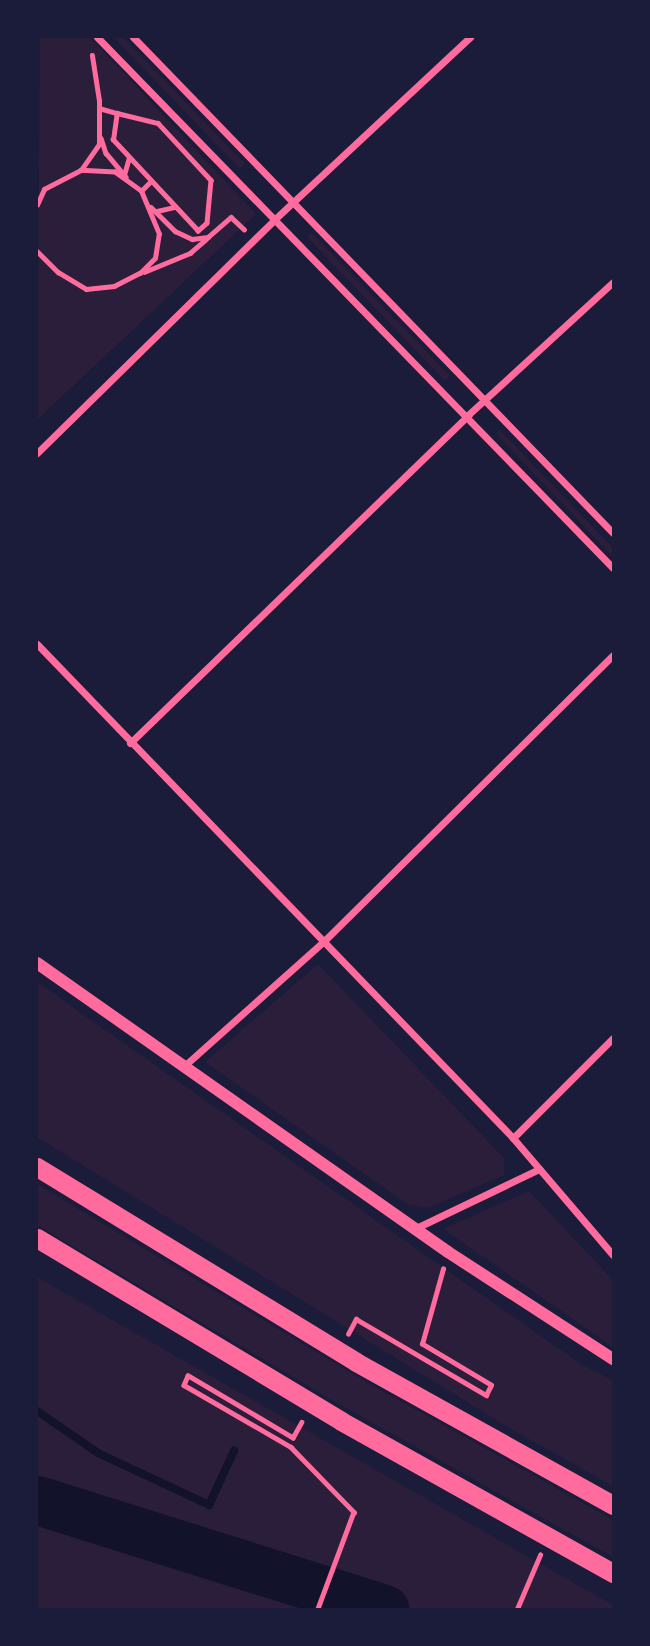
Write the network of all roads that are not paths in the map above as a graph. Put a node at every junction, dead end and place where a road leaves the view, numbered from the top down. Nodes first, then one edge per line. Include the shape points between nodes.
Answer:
1 (97, 37) edge
2 (133, 37) edge
3 (470, 37) edge
4 (293, 202) junction
5 (275, 219) junction
6 (613, 282) edge
7 (484, 400) junction
8 (469, 414) junction
9 (37, 453) edge
10 (613, 534) edge
11 (613, 568) edge
12 (37, 644) edge
13 (613, 655) edge
14 (130, 743) junction
15 (324, 942) junction
16 (37, 962) edge
17 (613, 1038) edge
18 (183, 1068) junction
19 (513, 1138) junction
20 (37, 1167) edge
21 (539, 1169) junction
22 (414, 1229) junction
23 (37, 1238) edge
24 (613, 1255) edge
25 (613, 1359) edge
26 (613, 1505) edge
27 (613, 1573) edge

1 - 5 street
2 - 4 street
3 - 4 street
4 - 5 street
4 - 7 street
5 - 8 street
5 - 9 street
6 - 7 street
7 - 8 street
7 - 10 street
8 - 11 street
8 - 14 street
12 - 14 street
13 - 15 street
14 - 15 street
15 - 18 street
15 - 19 street
16 - 18 street
17 - 19 street
18 - 22 street
19 - 21 street
20 - 26 highway via 356,1362
21 - 22 street
21 - 24 street
22 - 25 street
23 - 27 highway via 341,1421

